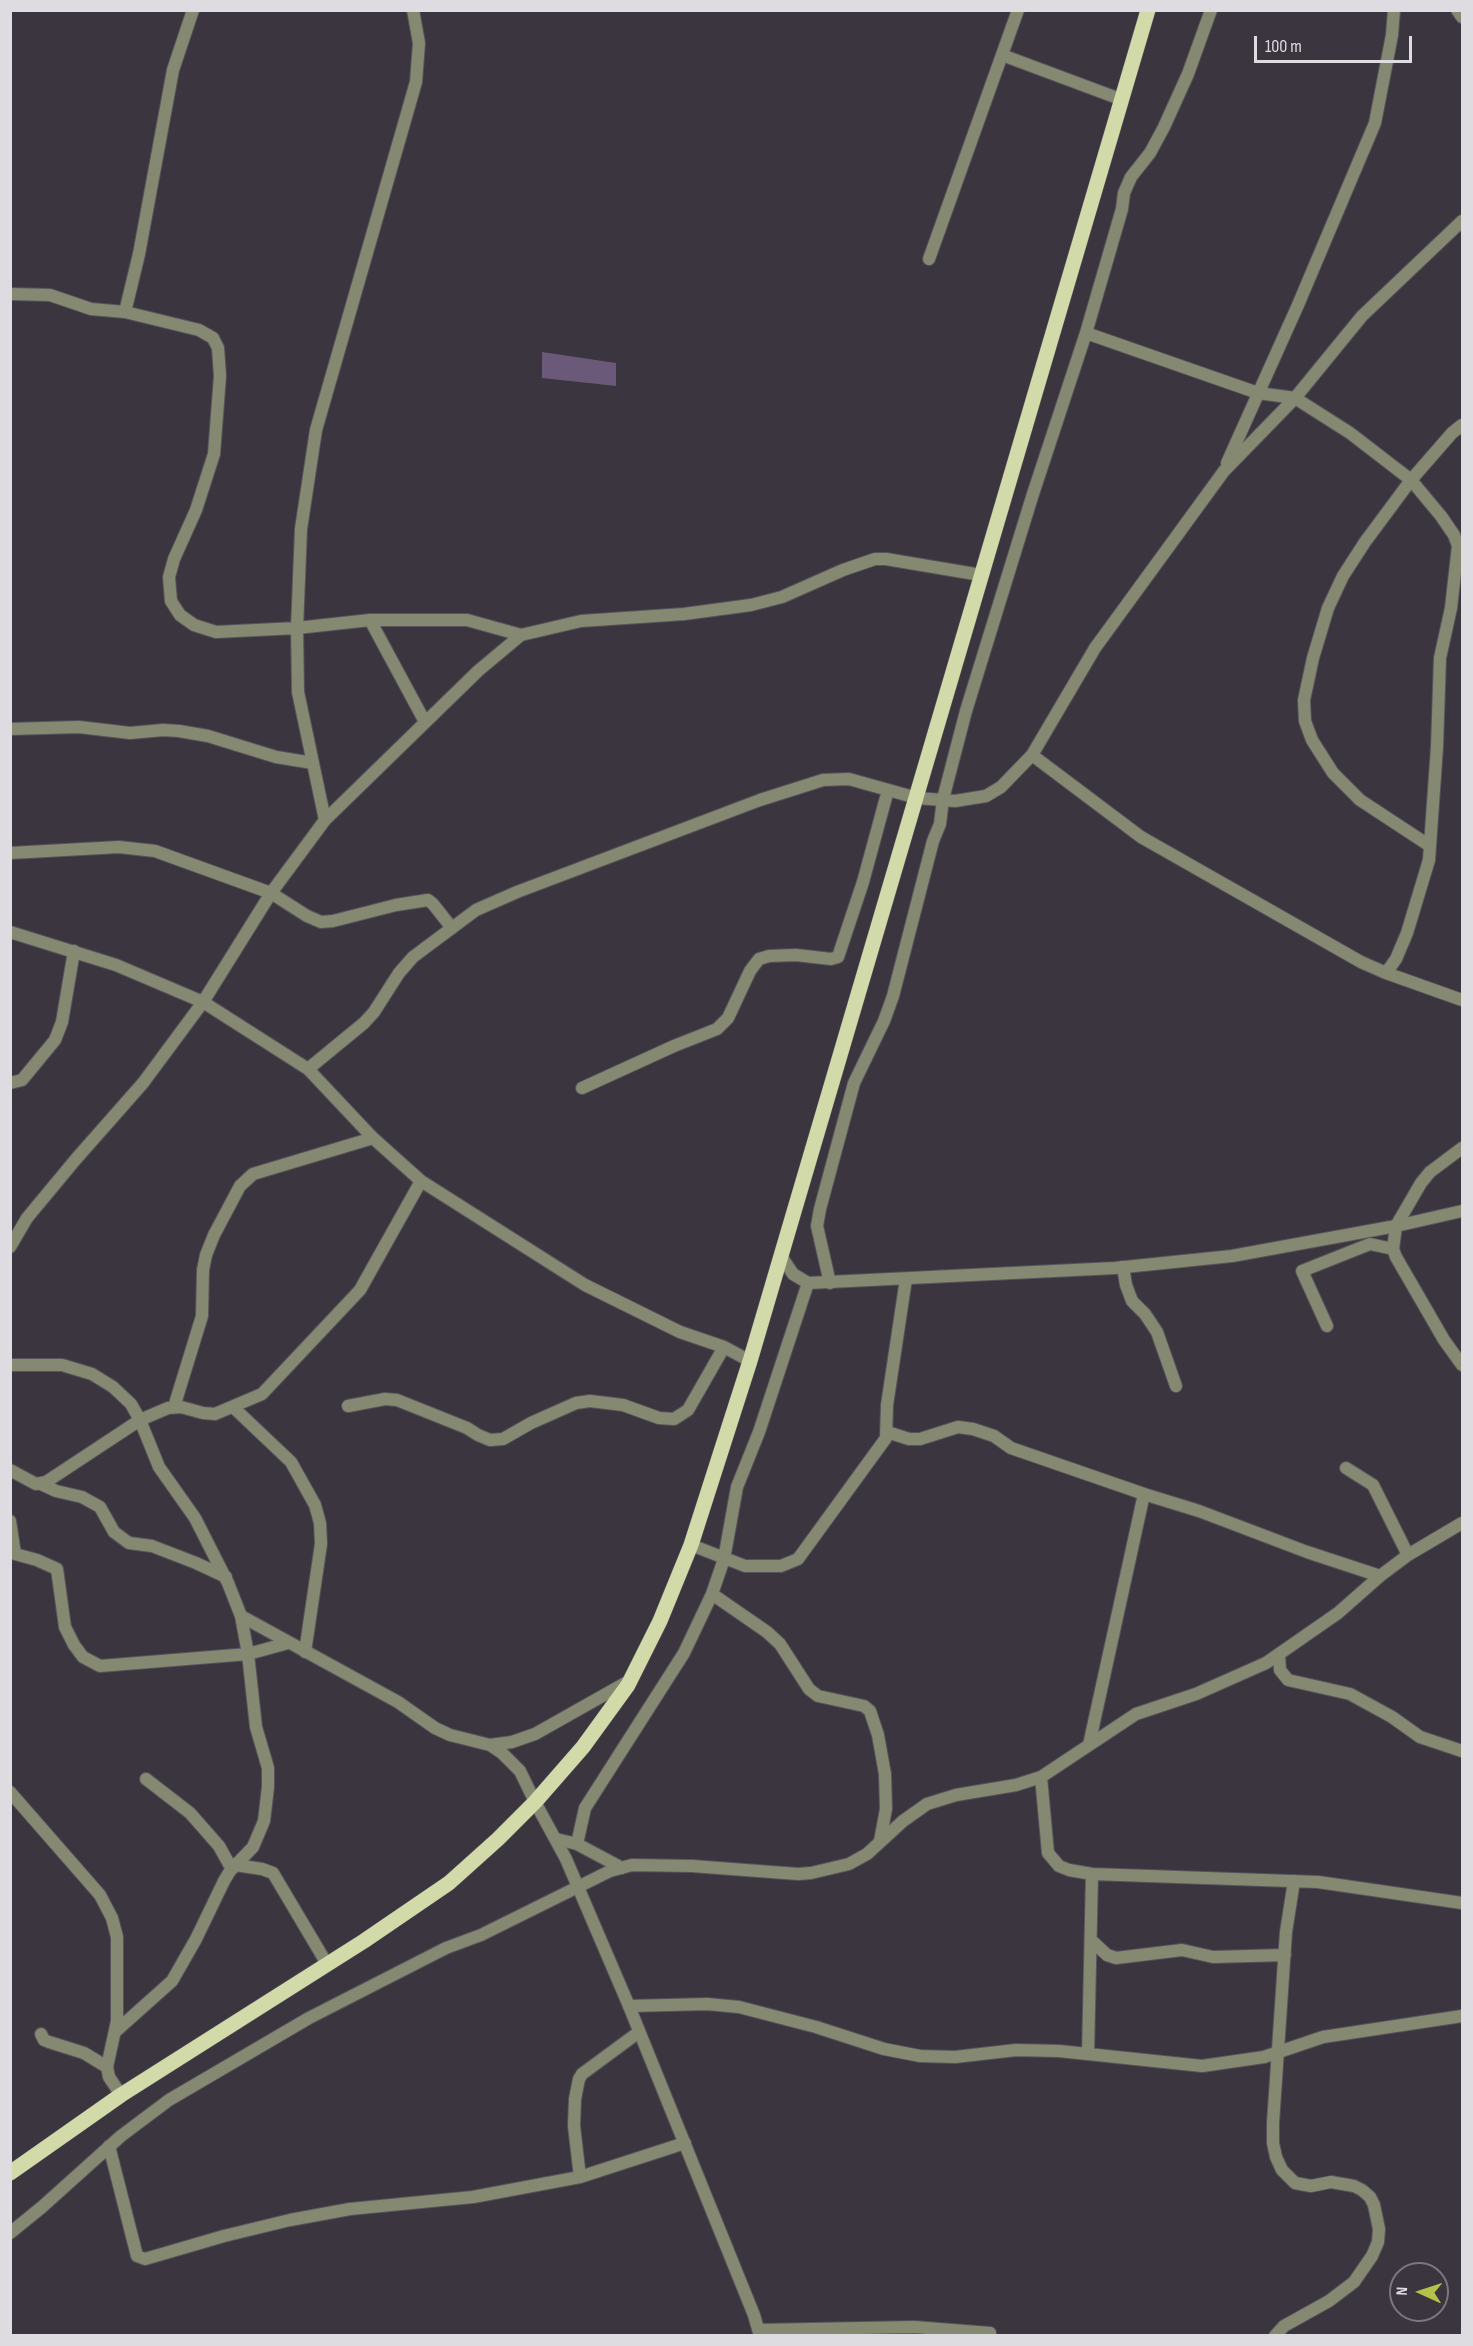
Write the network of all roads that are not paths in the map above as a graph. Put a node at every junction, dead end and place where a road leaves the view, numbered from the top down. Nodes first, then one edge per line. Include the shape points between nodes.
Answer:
1 (193, 10) edge
2 (413, 10) edge
3 (1018, 10) edge
4 (1148, 10) edge
5 (1211, 10) edge
6 (1394, 10) edge
7 (1457, 10) edge
8 (1462, 17) edge
9 (1002, 55) junction
10 (1120, 99) junction
11 (1462, 221) edge
12 (929, 259) dead end
13 (10, 294) edge
14 (125, 312) junction
15 (1086, 333) junction
16 (1258, 393) junction
17 (1295, 398) junction
18 (1462, 425) edge
19 (1224, 471) junction
20 (1411, 480) junction
21 (1460, 549) edge
22 (981, 575) junction
23 (1457, 605) edge
24 (370, 620) junction
25 (297, 628) junction
26 (521, 635) junction
27 (425, 722) junction
28 (10, 729) edge
29 (1032, 755) junction
30 (313, 764) junction
31 (888, 790) junction
32 (917, 798) junction
33 (943, 799) junction
34 (325, 820) junction
35 (1430, 846) junction
36 (10, 853) edge
37 (271, 893) junction
38 (452, 928) junction
39 (10, 932) edge
40 (74, 951) junction
41 (1386, 973) junction
42 (1462, 1000) edge
43 (203, 1002) junction
44 (308, 1069) junction
45 (10, 1083) edge
46 (582, 1088) dead end
47 (373, 1138) junction
48 (1462, 1148) edge
49 (421, 1181) junction
50 (1462, 1210) edge
51 (1396, 1226) junction
52 (10, 1247) edge
53 (1393, 1249) junction
54 (782, 1256) junction
55 (1123, 1268) junction
56 (906, 1279) junction
57 (808, 1283) junction
58 (830, 1283) junction
59 (1327, 1326) dead end
60 (724, 1347) junction
61 (750, 1361) junction
62 (10, 1365) edge
63 (1462, 1365) edge
64 (1176, 1386) dead end
65 (348, 1406) dead end
66 (174, 1407) junction
67 (233, 1407) junction
68 (140, 1420) junction
69 (887, 1432) junction
70 (1346, 1468) dead end
71 (10, 1470) edge
72 (40, 1484) junction
73 (1144, 1494) junction
74 (10, 1521) edge
75 (1462, 1523) edge
76 (692, 1545) junction
77 (1408, 1555) junction
78 (723, 1559) junction
79 (1380, 1576) junction
80 (226, 1578) junction
81 (712, 1594) junction
82 (241, 1616) junction
83 (288, 1642) junction
84 (305, 1652) junction
85 (248, 1654) junction
86 (1279, 1655) junction
87 (630, 1680) junction
88 (490, 1745) junction
89 (1089, 1745) junction
90 (1462, 1751) edge
91 (1041, 1777) junction
92 (146, 1779) dead end
93 (10, 1792) edge
94 (535, 1802) junction
95 (556, 1839) junction
96 (880, 1842) junction
97 (576, 1844) junction
98 (235, 1865) junction
99 (622, 1868) junction
100 (1092, 1874) junction
101 (1294, 1881) junction
102 (578, 1887) junction
103 (1462, 1903) edge
104 (1091, 1940) junction
105 (1285, 1955) junction
106 (327, 1964) junction
107 (629, 2006) junction
108 (1462, 2016) edge
109 (116, 2031) junction
110 (639, 2032) junction
111 (41, 2034) dead end
112 (1277, 2052) junction
113 (1088, 2054) junction
114 (107, 2067) junction
115 (121, 2095) junction
116 (685, 2143) junction
117 (109, 2146) junction
118 (10, 2173) edge
119 (580, 2177) junction
120 (10, 2233) edge
121 (760, 2333) edge
122 (990, 2333) dead end
123 (1275, 2336) edge

1 - 14 street via 173,70
2 - 25 street via 419,43 416,82 316,430 301,528
3 - 9 street
4 - 10 main road
5 - 15 street via 1164,127 1124,193
6 - 16 street via 1375,123
7 - 8 street
9 - 10 street
9 - 12 street
10 - 22 main road
11 - 17 street via 1362,316
13 - 14 street via 50,295 91,309
14 - 25 street via 199,330 213,338 218,348 220,376 214,454 196,510 174,559 169,577 171,601 180,615 194,625 216,632
15 - 16 street
15 - 33 street via 973,688
16 - 17 street
16 - 19 street
17 - 19 street
17 - 20 street via 1350,433
18 - 20 street
19 - 29 street via 1095,648
20 - 21 street via 1441,516
20 - 35 street via 1343,576 1328,608 1304,700 1305,721 1332,773 1360,800
21 - 23 street
22 - 26 street via 875,559 782,597 751,605 581,621
22 - 32 main road
23 - 35 street via 1440,658
24 - 25 street
24 - 26 street via 467,620
24 - 27 street
25 - 30 street via 298,692
26 - 27 street
27 - 34 street
28 - 30 street via 179,731
29 - 33 street via 1001,788 986,796
29 - 41 street via 1141,837
30 - 34 street
31 - 32 street
31 - 38 street via 838,778 771,796 497,900
31 - 46 street via 838,957 795,955 759,959 728,1018 717,1029
32 - 33 street
32 - 54 main road
33 - 58 street via 940,824 893,996 854,1083 820,1209 817,1227
34 - 37 street
35 - 41 street via 1407,933
36 - 37 street via 119,846 155,851
37 - 38 street via 314,920 326,923 428,900
37 - 43 street
38 - 44 street via 413,957 364,1023
39 - 40 street
40 - 43 street
40 - 45 street via 62,1022 55,1040 22,1080
41 - 42 street
43 - 44 street
43 - 52 street via 143,1083 27,1218
44 - 47 street
47 - 49 street
47 - 66 street via 253,1174 240,1186 206,1255 202,1316
48 - 51 street via 1430,1172
49 - 60 street via 585,1285 680,1332
49 - 67 street via 360,1290 262,1394
50 - 51 street
51 - 53 street
51 - 55 street via 1232,1256
53 - 59 street via 1370,1244 1302,1271
53 - 63 street
54 - 57 street via 794,1274
54 - 61 main road
55 - 56 street
55 - 64 street via 1132,1301 1157,1332
56 - 58 street
56 - 69 street
57 - 58 street
57 - 78 street via 737,1487
60 - 61 street
60 - 65 street via 688,1410 674,1419 659,1418 623,1405 590,1401 576,1403 503,1439 490,1440 397,1400
61 - 76 main road
62 - 68 street via 62,1365 92,1374 131,1404
66 - 67 street via 208,1414
66 - 68 street
67 - 84 street via 291,1462 315,1505 321,1544
68 - 72 street
68 - 80 street via 159,1467 195,1518
69 - 73 street via 920,1439 958,1427 973,1429 994,1436 1011,1448
69 - 78 street via 881,1446 798,1559 765,1567
70 - 77 street via 1373,1485
71 - 72 street
72 - 80 street via 100,1507 114,1532 129,1543 153,1546
73 - 79 street
73 - 89 street
74 - 85 street via 15,1554 57,1569 65,1627 83,1657 100,1666
75 - 77 street
76 - 78 street
76 - 87 main road
77 - 79 street
78 - 81 street
79 - 86 street via 1338,1613
80 - 82 street
81 - 96 street via 780,1644 809,1689 818,1696 864,1706 870,1711 885,1774 886,1809
81 - 97 street via 684,1653 585,1808
82 - 83 street
82 - 85 street
83 - 84 street
83 - 85 street
84 - 88 street via 398,1702 435,1728
85 - 98 street via 268,1787 259,1836
86 - 89 street via 1196,1694 1136,1714
86 - 90 street via 1280,1670 1288,1680 1350,1694 1420,1737
87 - 88 street via 536,1734
87 - 94 main road via 583,1747
88 - 94 street via 516,1766
89 - 91 street
91 - 96 street via 927,1804
91 - 100 street via 1048,1853 1059,1866
92 - 98 street via 190,1814 219,1846 229,1864
93 - 109 street via 107,1906 117,1937
94 - 95 street
94 - 106 main road via 449,1882
95 - 97 street
95 - 102 street
96 - 99 street via 860,1859 811,1873 682,1866
97 - 99 street
98 - 106 street via 273,1873
98 - 109 street via 172,1980
99 - 102 street
100 - 101 street
100 - 104 street
101 - 103 street
101 - 105 street
102 - 107 street
102 - 117 street via 309,2018 169,2100
104 - 105 street via 1116,1958 1182,1950 1213,1957
104 - 113 street
105 - 112 street
106 - 115 main road
107 - 110 street
107 - 113 street via 740,2007 920,2056 955,2057 1016,2050
108 - 112 street via 1323,2037
109 - 114 street
110 - 116 street
110 - 119 street via 579,2079 574,2126
111 - 114 street via 44,2040 84,2053
112 - 113 street via 1252,2060 1202,2066
112 - 123 street via 1273,2143 1282,2170 1303,2186 1331,2182 1362,2190 1374,2205 1379,2229 1372,2256 1354,2282 1284,2326
114 - 115 street via 109,2078
115 - 118 main road
116 - 119 street
116 - 121 street
117 - 119 street via 140,2259 290,2220 350,2209 474,2197
117 - 120 street
121 - 122 street via 914,2327

